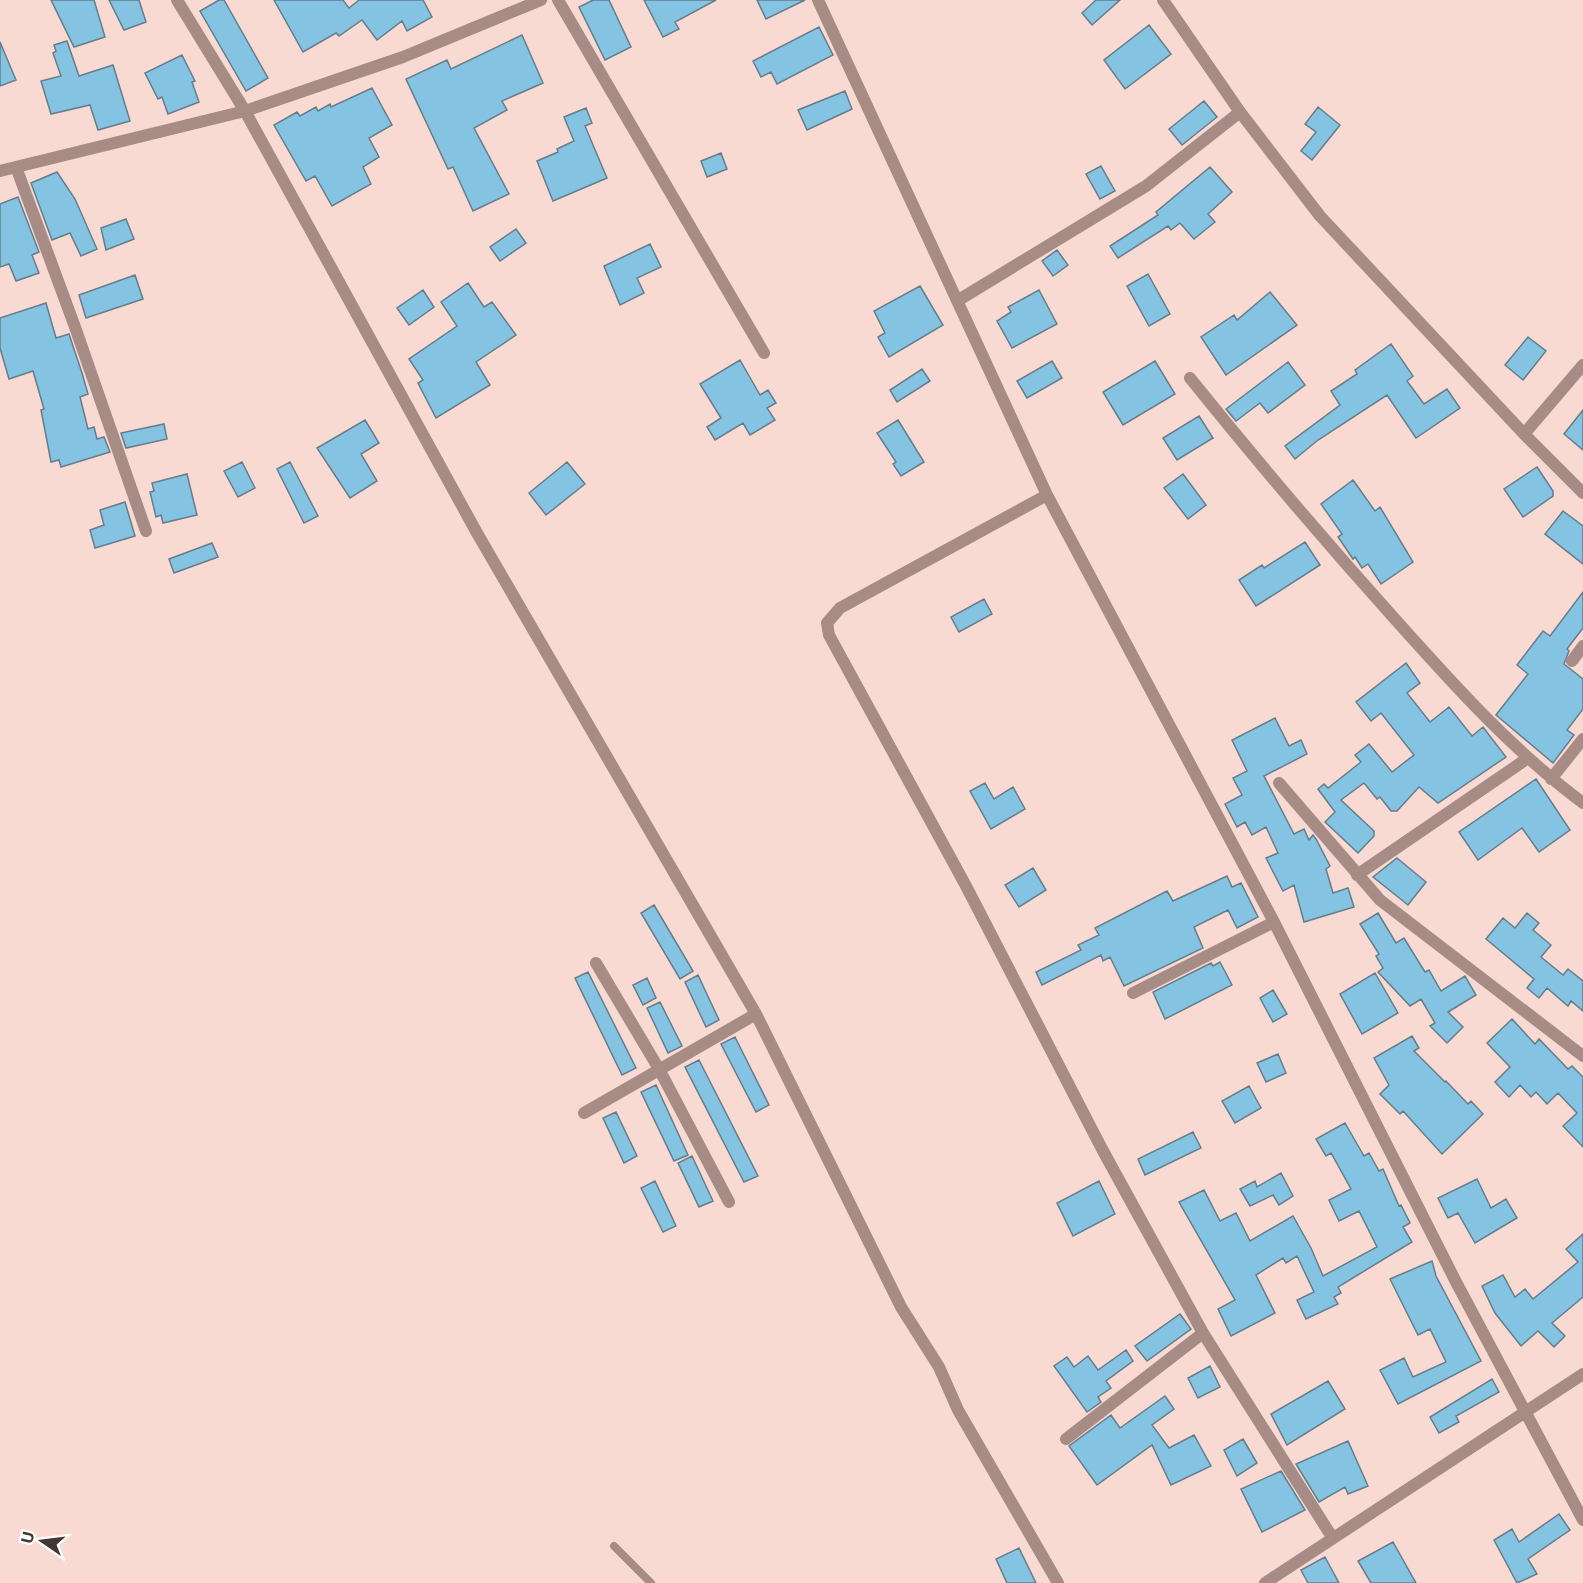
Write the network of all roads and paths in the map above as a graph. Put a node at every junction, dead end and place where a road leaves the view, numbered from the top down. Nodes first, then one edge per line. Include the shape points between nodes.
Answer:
1 (177, 0) edge
2 (541, 0) edge
3 (558, 0) edge
4 (818, 0) edge
5 (1163, 0) edge
6 (245, 111) junction
7 (1240, 112) junction
8 (16, 167) junction
9 (0, 171) edge
10 (957, 301) junction
11 (764, 353) dead end
12 (1583, 365) edge
13 (1190, 378) dead end
14 (1524, 434) junction
15 (1583, 493) edge
16 (1047, 495) junction
17 (146, 531) dead end
18 (1583, 646) edge
19 (1572, 661) dead end
20 (1583, 739) edge
21 (1528, 758) junction
22 (1551, 779) junction
23 (1279, 783) dead end
24 (1583, 803) edge
25 (1357, 875) junction
26 (1274, 922) junction
27 (596, 963) dead end
28 (1132, 993) dead end
29 (756, 1014) junction
30 (1583, 1056) edge
31 (659, 1068) junction
32 (584, 1113) dead end
33 (729, 1202) dead end
34 (1203, 1333) junction
35 (1583, 1374) edge
36 (1526, 1413) junction
37 (1066, 1439) dead end
38 (1583, 1520) edge
39 (1332, 1537) junction
40 (614, 1546) dead end
41 (651, 1583) edge
42 (1058, 1583) edge
43 (1265, 1583) edge

1 - 6 street
2 - 6 street via 403,57
3 - 11 street
4 - 10 street
5 - 7 street
6 - 8 street
6 - 29 street via 477,533
7 - 10 street via 1146,186
7 - 14 street via 1320,216
8 - 9 street
8 - 17 street
10 - 16 street
12 - 14 street
13 - 21 street via 1302,515 1468,701
14 - 15 street
16 - 26 street
16 - 34 street via 840,608 827,623 829,635
18 - 19 street
20 - 22 street
21 - 22 street
21 - 25 street
22 - 24 street
23 - 25 street
25 - 30 street via 1380,900
26 - 28 street
26 - 36 street
27 - 31 street
29 - 31 street
29 - 42 street via 901,1307 939,1367 958,1410
31 - 32 street
31 - 33 street
34 - 37 street
34 - 39 street
35 - 36 street
36 - 38 street
36 - 39 street
39 - 43 street
40 - 41 lane

